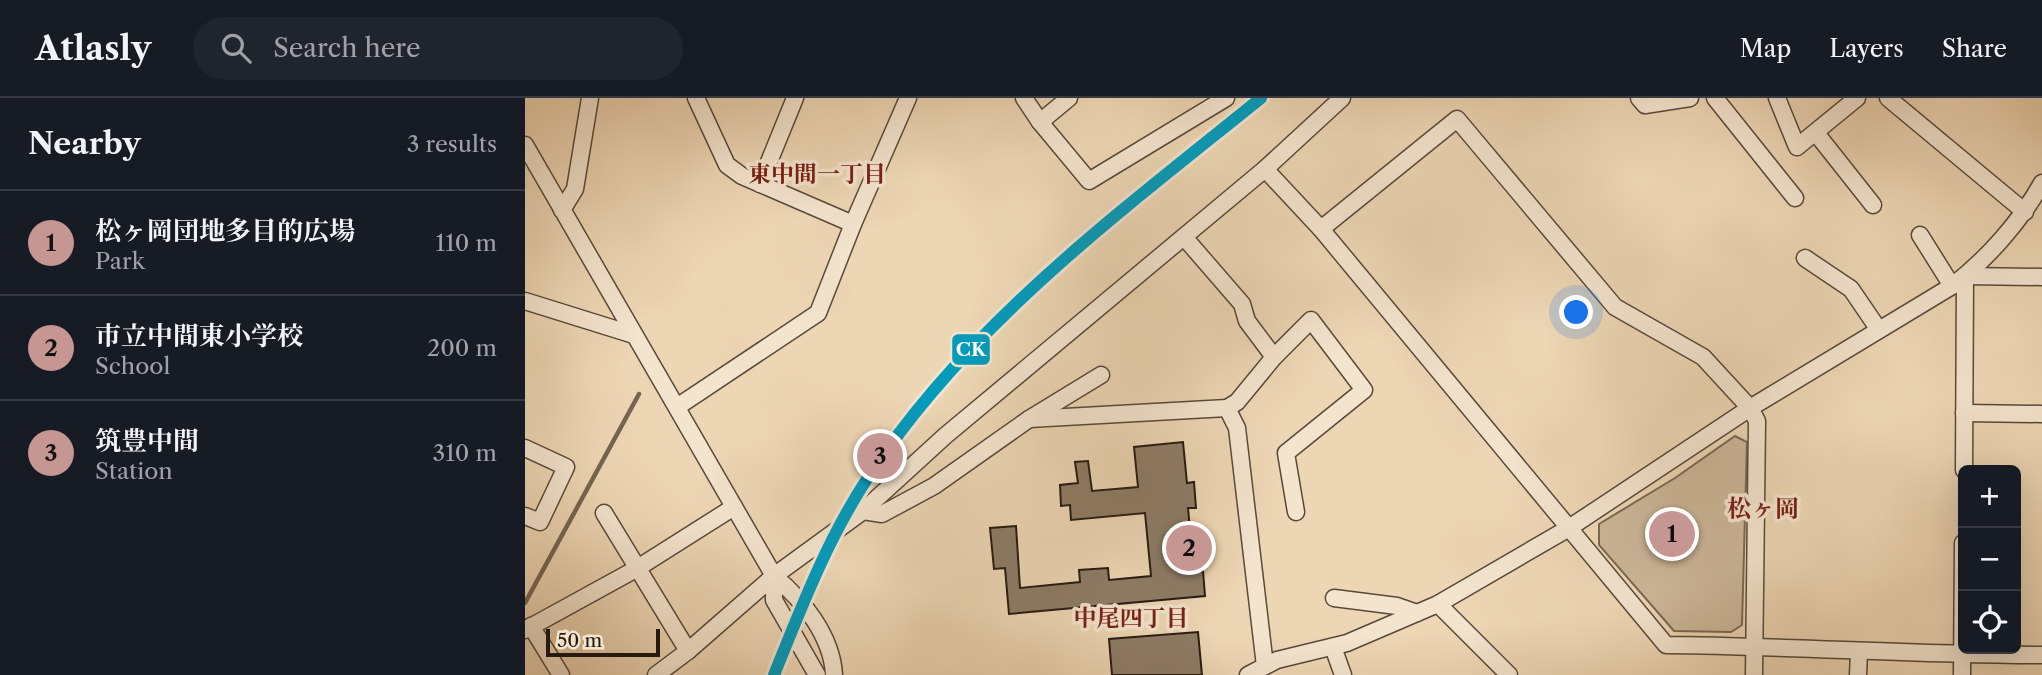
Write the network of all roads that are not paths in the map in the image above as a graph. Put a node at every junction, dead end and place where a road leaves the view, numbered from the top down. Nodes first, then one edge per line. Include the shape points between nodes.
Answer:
1 (590, 98) edge
2 (696, 98) edge
3 (795, 98) edge
4 (908, 98) edge
5 (1024, 98) edge
6 (1069, 98) edge
7 (1226, 98) edge
8 (1342, 98) edge
9 (1639, 98) edge
10 (1690, 98) edge
11 (1715, 98) edge
12 (1777, 98) edge
13 (1857, 98) edge
14 (1888, 98) edge
15 (1039, 121) junction
16 (1816, 133) junction
17 (525, 145) edge
18 (1265, 169) junction
19 (2042, 183) edge
20 (760, 184) junction
21 (1795, 198) dead end
22 (1873, 205) dead end
23 (562, 210) junction
24 (2025, 212) junction
25 (853, 224) junction
26 (1321, 229) junction
27 (1920, 235) dead end
28 (1184, 237) junction
29 (1805, 258) dead end
30 (2042, 277) edge
31 (1958, 281) junction
32 (525, 301) edge
33 (1879, 330) junction
34 (634, 335) junction
35 (1275, 357) junction
36 (1101, 376) dead end
37 (677, 407) junction
38 (1227, 408) junction
39 (1750, 408) junction
40 (1964, 413) junction
41 (2042, 414) edge
42 (1029, 419) junction
43 (525, 448) edge
44 (1964, 465) edge
45 (734, 507) junction
46 (863, 511) junction
47 (1296, 512) dead end
48 (604, 513) dead end
49 (525, 516) edge
50 (1569, 528) junction
51 (636, 569) junction
52 (774, 576) junction
53 (1963, 591) edge
54 (1334, 598) dead end
55 (1438, 604) junction
56 (1417, 613) junction
57 (528, 628) edge
58 (1754, 646) junction
59 (1333, 647) junction
60 (688, 651) junction
61 (831, 652) junction
62 (1859, 652) junction
63 (1962, 655) junction
64 (2042, 655) edge
65 (1265, 666) junction
66 (810, 672) edge
67 (561, 675) edge
68 (656, 675) edge
69 (835, 675) edge
70 (1248, 675) edge
71 (1343, 675) edge
72 (1509, 675) edge
73 (1754, 675) edge
74 (1859, 675) edge
75 (1962, 675) edge

1 - 23 street via 575,189
2 - 20 street via 727,165
3 - 20 street
4 - 25 street
5 - 15 street
6 - 15 street
7 - 15 street via 1089,181
8 - 18 street
9 - 10 street via 1645,105
11 - 21 street
12 - 16 street via 1797,147
13 - 16 street
14 - 24 street
16 - 22 street
17 - 23 street
18 - 26 street
18 - 28 street
19 - 24 street
20 - 25 street
23 - 34 street
24 - 31 street
25 - 37 street via 818,313
26 - 39 street via 1457,120 1615,307 1703,356
26 - 50 street
27 - 31 street
28 - 35 street via 1242,304 1247,321
28 - 46 street via 945,436
29 - 33 street via 1851,289
30 - 31 street
31 - 33 street
31 - 40 street
32 - 34 street
33 - 39 street
34 - 37 street
35 - 38 street
35 - 47 street via 1311,320 1364,390 1286,453
36 - 42 street
37 - 45 street
38 - 42 street
38 - 65 street via 1237,428
39 - 50 street
39 - 58 street via 1757,421
40 - 41 street
40 - 44 street
42 - 46 street via 934,486 881,514
43 - 49 street via 566,467 540,522
45 - 51 street
45 - 52 street
46 - 52 street
48 - 51 street
50 - 55 street
50 - 58 street via 1666,645
51 - 57 street
51 - 60 street
52 - 60 street
52 - 61 street via 810,615
52 - 66 street via 774,600
53 - 63 street
54 - 56 street
55 - 56 street
55 - 72 street
56 - 59 street
57 - 67 street
58 - 62 street
58 - 73 street
59 - 65 street
59 - 71 street
60 - 68 street
61 - 66 street
61 - 69 street
62 - 63 street
62 - 74 street
63 - 64 street
63 - 75 street
65 - 70 street

